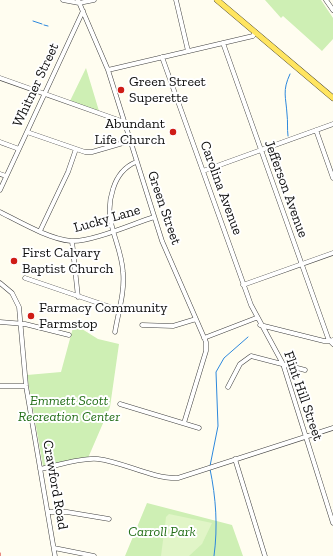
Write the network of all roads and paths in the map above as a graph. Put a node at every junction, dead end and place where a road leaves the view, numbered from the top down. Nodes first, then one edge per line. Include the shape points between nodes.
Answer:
1 (63, 0) edge
2 (94, 0) edge
3 (176, 0) edge
4 (217, 0) edge
5 (326, 0) edge
6 (78, 2) edge
7 (333, 10) edge
8 (83, 11) junction
9 (256, 32) junction
10 (223, 43) junction
11 (188, 51) junction
12 (162, 57) junction
13 (108, 70) junction
14 (0, 78) edge
15 (44, 94) junction
16 (333, 98) edge
17 (124, 122) junction
18 (333, 124) edge
19 (316, 130) junction
20 (27, 132) junction
21 (130, 141) junction
22 (0, 142) edge
23 (19, 149) junction
24 (76, 149) junction
25 (261, 150) junction
26 (136, 162) junction
27 (203, 171) junction
28 (0, 174) edge
29 (6, 176) junction
30 (333, 178) edge
31 (0, 190) edge
32 (0, 212) edge
33 (154, 217) junction
34 (40, 231) junction
35 (112, 231) junction
36 (72, 241) junction
37 (333, 253) edge
38 (301, 264) junction
39 (25, 278) dead end
40 (0, 283) edge
41 (243, 285) junction
42 (78, 297) junction
43 (119, 310) junction
44 (256, 318) junction
45 (196, 319) junction
46 (0, 322) edge
47 (20, 324) junction
48 (260, 324) junction
49 (142, 325) dead end
50 (115, 332) dead end
51 (70, 335) dead end
52 (204, 338) junction
53 (332, 342) edge
54 (283, 364) junction
55 (305, 370) dead end
56 (0, 386) edge
57 (26, 386) junction
58 (228, 387) dead end
59 (120, 404) dead end
60 (184, 423) junction
61 (199, 428) dead end
62 (333, 428) edge
63 (306, 436) junction
64 (235, 459) junction
65 (40, 469) junction
66 (49, 512) junction
67 (332, 513) edge
68 (109, 519) dead end
69 (333, 523) edge
70 (54, 548) junction
71 (55, 556) edge
72 (94, 556) edge
73 (265, 556) edge

1 - 6 street
2 - 6 street
3 - 11 street
4 - 9 main road
5 - 7 street
6 - 8 street, Green Street
8 - 13 street, Green Street
8 - 15 street, Whitner Street
9 - 10 street via 252,36
9 - 16 main road
10 - 11 street
10 - 25 street, Jefferson Avenue
11 - 12 street
12 - 13 street
12 - 27 street, Carolina Avenue
13 - 17 street, Green Street
14 - 15 street
15 - 17 street
15 - 20 street, Whitner Street
17 - 21 street, Green Street
18 - 19 street
19 - 25 street
19 - 30 street
20 - 23 street, Whitner Street
20 - 24 street
21 - 24 street via 92,152
21 - 26 street, Green Street
22 - 23 street
23 - 29 street, Whitner Street
24 - 34 street
25 - 27 street
25 - 38 street, Jefferson Avenue
26 - 33 street, Green Street
26 - 35 street via 121,172 114,185 109,206
27 - 41 street, Carolina Avenue
28 - 29 street
29 - 31 street, Whitner Street
32 - 34 street, Lucky Lane
33 - 35 street, Lucky Lane
33 - 45 street, Green Street
34 - 36 street, Lucky Lane
35 - 36 street, Lucky Lane
35 - 43 street via 123,267 124,282
36 - 42 street
37 - 38 street
38 - 41 street
38 - 53 street, Jefferson Avenue
39 - 42 street
40 - 47 street, Crawford Road via 16,299
41 - 44 street, Carolina Avenue
42 - 43 street
43 - 50 street
44 - 48 street, Carolina Avenue
44 - 52 street
45 - 49 street via 173,326
45 - 52 street, Green Street
46 - 47 street
47 - 51 street
47 - 57 street, Crawford Road
48 - 53 street
48 - 54 street, Flint Hill Street
52 - 60 street, Green Street via 206,351
54 - 55 street
54 - 58 street via 253,356 247,357 237,368
54 - 63 street, Flint Hill Street
56 - 57 street
57 - 65 street, Crawford Road
59 - 60 street
60 - 61 street
62 - 63 street
63 - 64 street
63 - 67 street, Flint Hill Street
64 - 65 street via 174,478 93,459
64 - 73 street
65 - 66 street, Crawford Road
66 - 68 street via 67,512
66 - 70 street, Crawford Road
67 - 69 street, Flint Hill Street
70 - 71 street, Crawford Road
70 - 72 street

